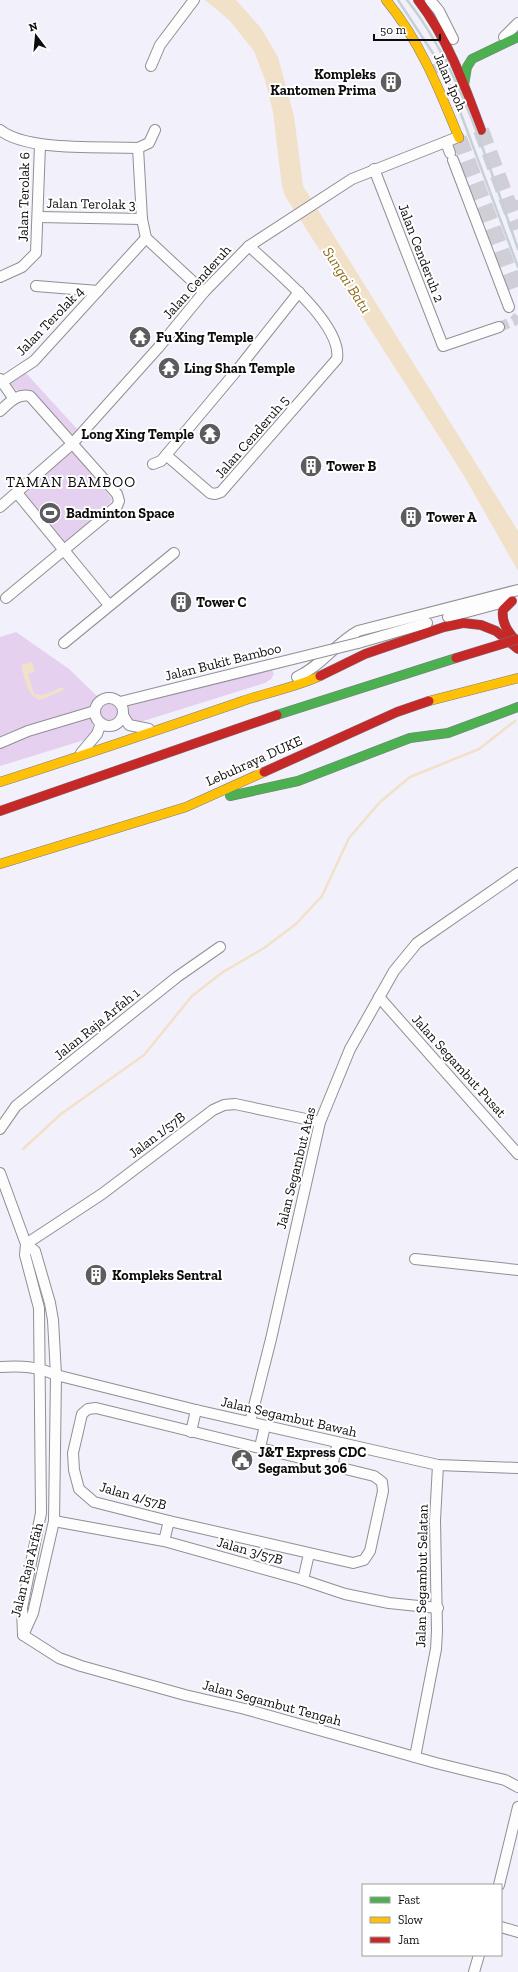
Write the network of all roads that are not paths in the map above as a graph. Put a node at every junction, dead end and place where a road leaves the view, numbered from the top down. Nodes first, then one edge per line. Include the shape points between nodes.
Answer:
1 (386, 0) edge
2 (418, 0) edge
3 (430, 0) edge
4 (192, 2) edge
5 (518, 23) edge
6 (518, 30) edge
7 (518, 33) edge
8 (504, 37) junction
9 (518, 37) edge
10 (453, 39) dead end
11 (453, 60) junction
12 (151, 66) dead end
13 (464, 85) junction
14 (0, 130) edge
15 (155, 130) dead end
16 (481, 130) tunnel mouth
17 (459, 138) joint
18 (446, 142) junction
19 (40, 145) junction
20 (138, 148) junction
21 (374, 169) junction
22 (38, 217) junction
23 (142, 219) junction
24 (146, 238) junction
25 (249, 246) junction
26 (0, 277) edge
27 (36, 286) dead end
28 (98, 291) junction
29 (204, 292) junction
30 (300, 292) junction
31 (509, 307) dead end
32 (499, 327) tunnel mouth
33 (1, 381) edge
34 (14, 399) junction
35 (0, 411) edge
36 (72, 444) junction
37 (166, 455) junction
38 (153, 464) dead end
39 (17, 493) junction
40 (0, 507) edge
41 (65, 550) junction
42 (174, 553) dead end
43 (515, 596) edge
44 (6, 598) dead end
45 (109, 605) junction
46 (496, 632) junction
47 (518, 639) edge
48 (64, 643) dead end
49 (518, 643) edge
50 (518, 649) edge
51 (360, 667) dead end
52 (518, 678) edge
53 (317, 692) dead end
54 (259, 695) junction
55 (120, 702) junction
56 (518, 707) edge
57 (95, 711) junction
58 (123, 715) junction
59 (101, 723) junction
60 (250, 724) junction
61 (164, 728) junction
62 (0, 743) edge
63 (163, 755) junction
64 (76, 757) junction
65 (97, 759) dead end
66 (118, 760) dead end
67 (0, 782) edge
68 (186, 807) junction
69 (0, 810) edge
70 (0, 864) edge
71 (518, 873) edge
72 (220, 947) dead end
73 (379, 997) junction
74 (320, 1122) junction
75 (0, 1129) edge
76 (518, 1154) edge
77 (0, 1173) edge
78 (26, 1244) junction
79 (415, 1259) dead end
80 (518, 1270) edge
81 (0, 1367) edge
82 (40, 1368) junction
83 (56, 1376) junction
84 (196, 1410) junction
85 (250, 1422) junction
86 (265, 1426) junction
87 (191, 1432) junction
88 (338, 1443) junction
89 (260, 1447) junction
90 (332, 1464) junction
91 (438, 1465) junction
92 (518, 1468) edge
93 (54, 1521) junction
94 (169, 1521) junction
95 (164, 1541) junction
96 (309, 1554) junction
97 (303, 1580) junction
98 (438, 1608) junction
99 (23, 1635) junction
100 (415, 1757) junction
101 (518, 1787) edge
102 (518, 1807) edge
103 (499, 1884) edge
104 (502, 1926) edge
105 (518, 1932) edge
106 (479, 1956) edge
107 (474, 1972) edge

1 - 17 main road, Jalan Ipoh via 403,21 432,70
2 - 11 main road, Jalan Ipoh
3 - 10 street via 439,11
4 - 12 street via 160,46
5 - 8 street
6 - 8 street
7 - 8 street
8 - 11 street
9 - 13 main road via 472,60 467,66
11 - 13 main road, Jalan Ipoh
13 - 16 main road, Jalan Ipoh
14 - 19 street via 16,140
15 - 20 street via 149,143
17 - 18 street, Jalan Cenderuh
18 - 21 street, Jalan Cenderuh
18 - 31 street
19 - 20 street
19 - 22 street, Jalan Terolak 6
20 - 23 street
21 - 25 street, Jalan Cenderuh via 352,179
21 - 32 street, Jalan Cenderuh 2 via 443,346
22 - 23 street, Jalan Terolak 3
22 - 26 street, Jalan Terolak 6 via 36,253 22,267
23 - 24 street
24 - 28 street, Jalan Terolak 4
24 - 29 street
25 - 29 street, Jalan Cenderuh
25 - 30 street
27 - 28 street, Jalan Terolak 4
28 - 33 street, Jalan Terolak 4 via 34,361
29 - 36 street, Jalan Cenderuh
30 - 37 street
30 - 37 street, Jalan Cenderuh 5 via 323,319 336,343 336,360 221,492 210,493
33 - 34 street
34 - 35 street
34 - 36 street via 30,396
36 - 39 street, Jalan Cenderuh
36 - 41 street via 117,494 119,501 117,506
37 - 38 street via 157,464
39 - 40 street, Jalan Cenderuh
39 - 41 street
41 - 44 street
41 - 45 street
42 - 45 street
43 - 49 main road via 503,610 502,617 509,633
43 - 54 street via 358,631 344,639 305,673
43 - 55 street, Jalan Bukit Bamboo, bridge via 358,643
45 - 48 street
46 - 50 main road
46 - 51 main road via 485,628 465,627 441,633 379,656
46 - 54 main road via 481,625 462,623 444,627 366,654 307,682
47 - 60 main road, bridge
52 - 68 main road, Lebuhraya DUKE via 432,700 397,712
53 - 60 main road
54 - 61 main road
55 - 57 street via 107,698 99,703
55 - 58 street
56 - 68 main road via 448,734 410,738 298,781
57 - 59 street
57 - 62 street via 28,731
58 - 59 street via 114,725
58 - 61 street via 129,725 138,728
59 - 64 street via 93,740
60 - 63 main road
61 - 64 main road
63 - 66 main road
63 - 69 main road
64 - 65 main road
64 - 67 main road
68 - 70 main road, Lebuhraya DUKE
71 - 73 street, Jalan Segambut Atas via 417,943 394,971
72 - 75 street, Jalan Raja Arfah 1 via 177,977 16,1106
73 - 74 street, Jalan Segambut Atas via 350,1049
73 - 76 street, Jalan Segambut Pusat
74 - 78 street, Jalan 1/57B via 235,1104 224,1105 213,1110 102,1194
74 - 85 street, Jalan Segambut Atas
77 - 78 street, Jalan Raja Arfah
78 - 82 street, Jalan Raja Arfah via 25,1255 39,1308
78 - 83 street, Jalan Raja Arfah via 35,1251 50,1303
79 - 80 street
81 - 82 street
82 - 83 street, Jalan Segambut Bawah
82 - 99 street, Jalan Raja Arfah via 41,1513 22,1608
83 - 84 street, Jalan Segambut Bawah
83 - 93 street, Jalan Raja Arfah
84 - 85 street, Jalan Segambut Bawah
84 - 87 street
85 - 86 street, Jalan Segambut Bawah
86 - 88 street, Jalan Segambut Bawah
86 - 89 street
87 - 89 street, Jalan 4/57B
87 - 94 street, Jalan 4/57B via 96,1408 88,1409 82,1414 73,1453 74,1470 80,1489 94,1502
88 - 90 street
88 - 91 street, Jalan Segambut Bawah
89 - 90 street, Jalan 4/57B
90 - 96 street, Jalan 4/57B via 374,1476 382,1482 383,1491 370,1551 364,1560 353,1563
91 - 92 street, Jalan Segambut Bawah
91 - 98 street, Jalan Segambut Selatan via 435,1520
93 - 95 street, Jalan 3/57B
93 - 99 street, Jalan Raja Arfah via 33,1613
94 - 95 street
94 - 96 street, Jalan 4/57B
95 - 97 street, Jalan 3/57B
96 - 97 street
97 - 98 street, Jalan 3/57B via 345,1594 389,1603
98 - 100 street, Jalan Segambut Selatan via 436,1649
99 - 100 street, Jalan Segambut Tengah via 59,1658 81,1666
100 - 101 street, Jalan Segambut Tengah via 505,1780
102 - 103 street
104 - 105 street
106 - 107 street

